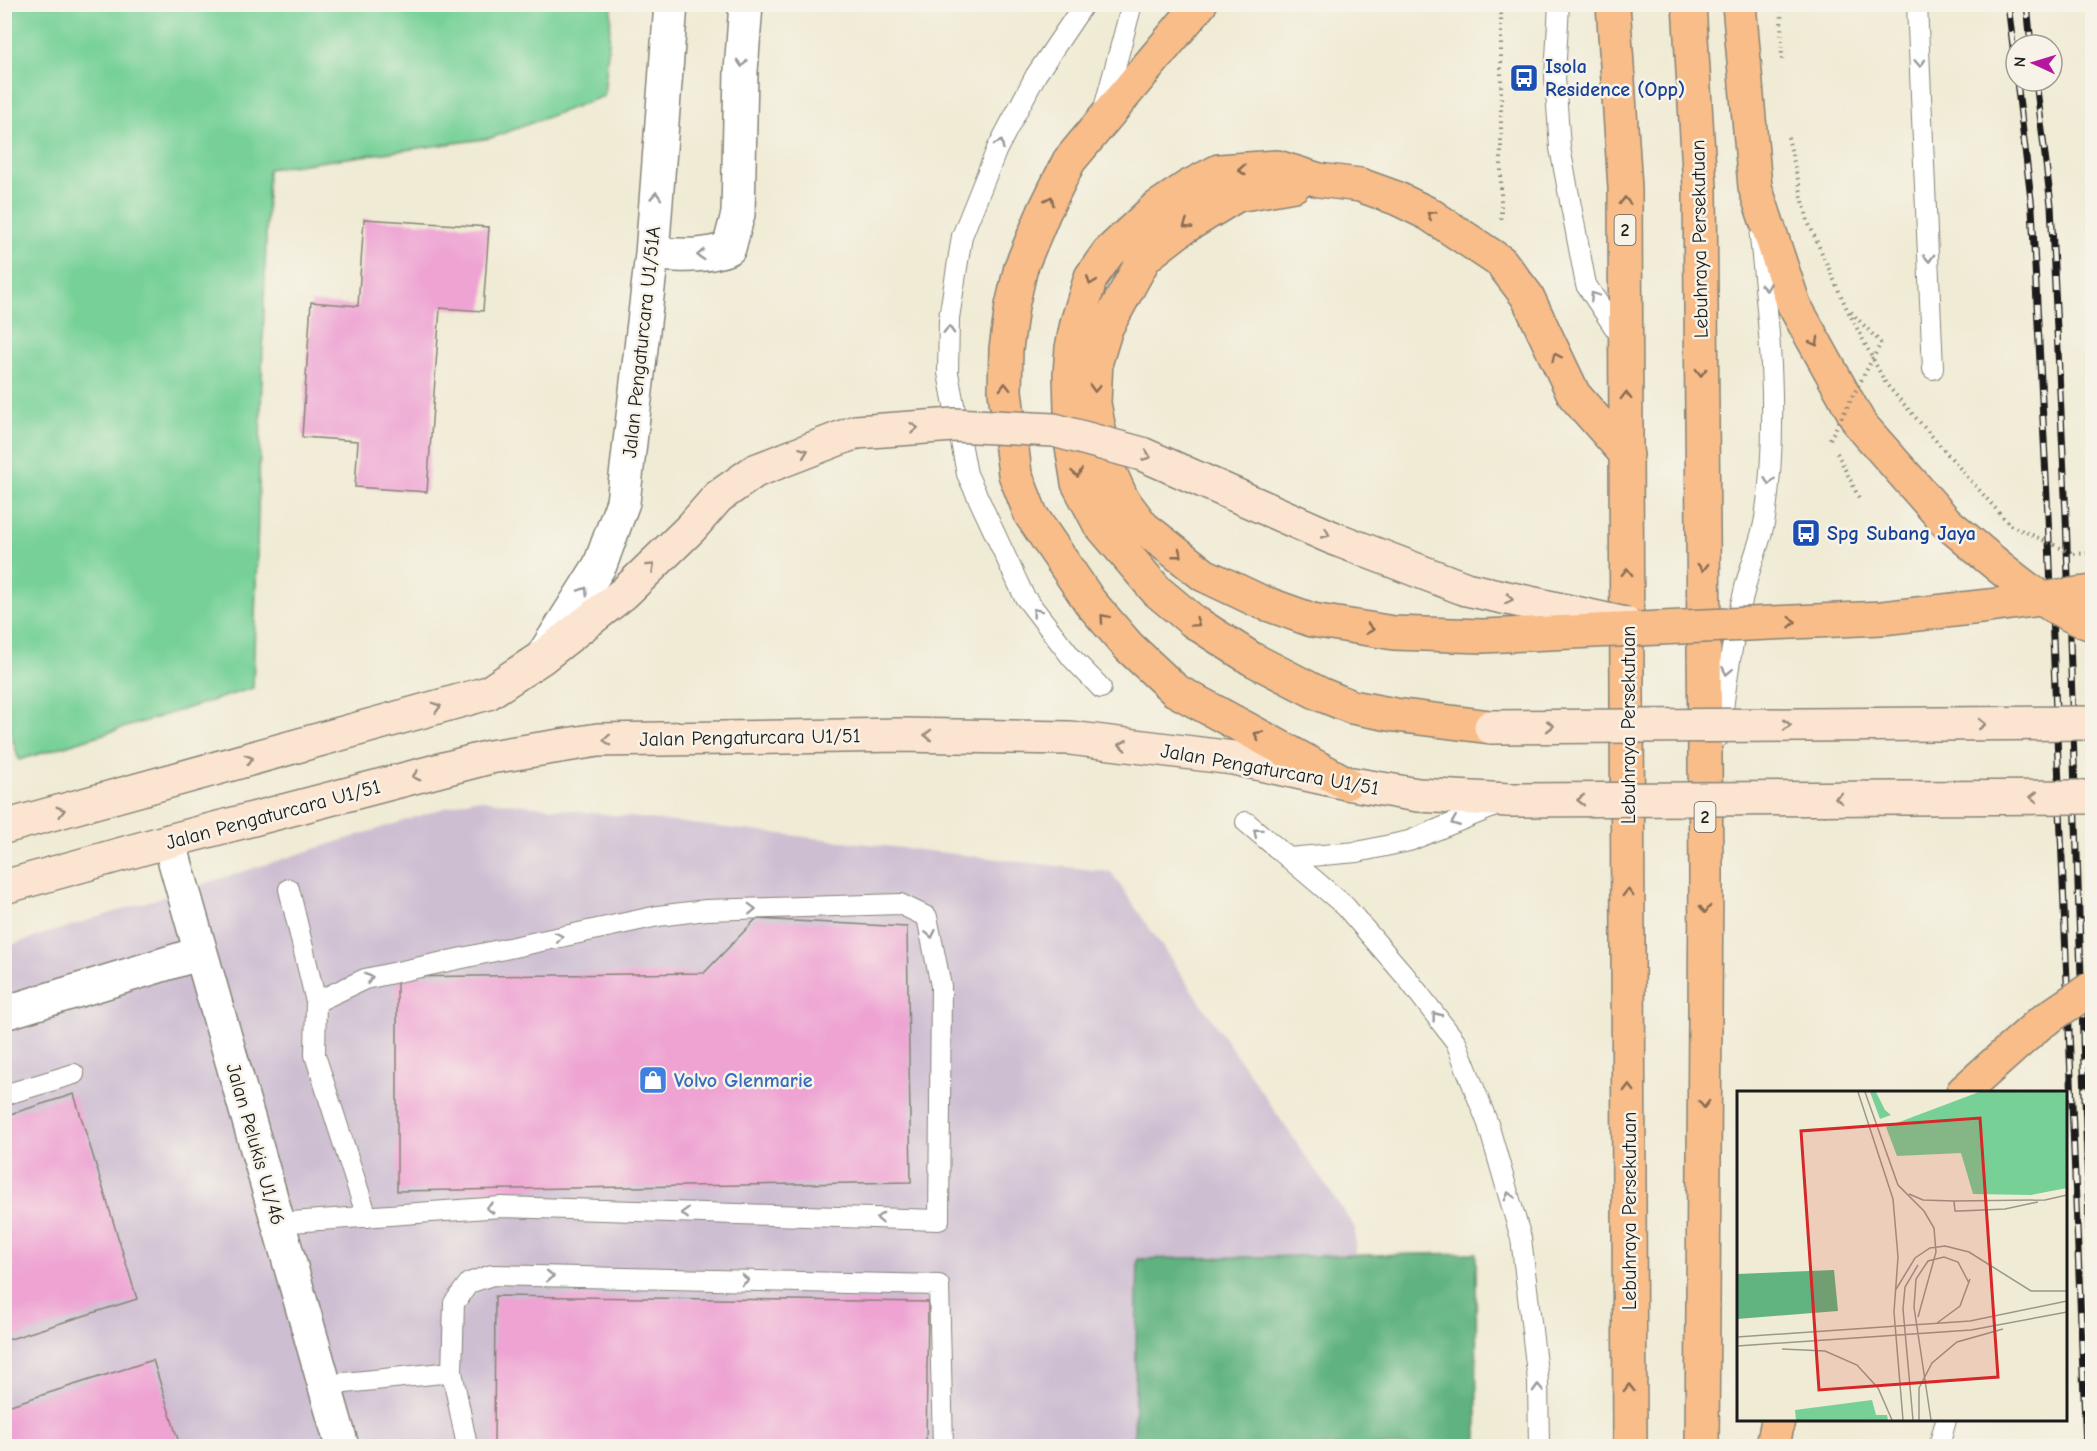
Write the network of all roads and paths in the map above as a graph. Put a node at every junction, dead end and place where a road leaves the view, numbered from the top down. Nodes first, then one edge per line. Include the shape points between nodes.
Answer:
1 (671, 4) edge
2 (746, 4) edge
3 (1083, 4) edge
4 (1132, 4) edge
5 (1200, 4) edge
6 (1501, 4) edge
7 (1560, 4) edge
8 (1613, 4) edge
9 (1689, 4) edge
10 (1739, 4) edge
11 (1781, 4) edge
12 (1917, 4) edge
13 (1782, 69) dead end
14 (1100, 123) junction
15 (1788, 134) dead end
16 (1319, 180) junction
17 (1755, 187) junction
18 (652, 254) junction
19 (1501, 262) junction
20 (1846, 307) junction
21 (1626, 345) junction
22 (1933, 369) dead end
23 (1627, 455) junction
24 (1859, 498) dead end
25 (2092, 553) edge
26 (2092, 592) edge
27 (2092, 624) edge
28 (1649, 630) junction
29 (541, 658) junction
30 (1101, 688) dead end
31 (2092, 723) edge
32 (1491, 727) joint
33 (1346, 783) junction
34 (2092, 796) edge
35 (1509, 801) junction
36 (1246, 822) dead end
37 (4, 827) edge
38 (169, 841) junction
39 (1288, 858) junction
40 (1706, 874) junction
41 (4, 887) edge
42 (289, 889) dead end
43 (201, 953) junction
44 (2092, 988) edge
45 (316, 1002) junction
46 (4, 1013) edge
47 (74, 1074) dead end
48 (1964, 1091) edge
49 (4, 1095) edge
50 (367, 1217) junction
51 (278, 1223) junction
52 (452, 1372) junction
53 (325, 1385) junction
54 (1778, 1421) edge
55 (1945, 1421) edge
56 (342, 1446) edge
57 (467, 1446) edge
58 (943, 1446) edge
59 (1539, 1446) edge
60 (1630, 1446) edge
61 (1702, 1446) edge
62 (1773, 1446) edge
63 (1939, 1446) edge

18 -> 1 street, Jalan Pengaturcara U1/51A
2 -> 18 street via 738,214 729,248 693,256
30 -> 3 lane via 1024,596 967,474 948,373 949,318 962,236 997,149 1026,93
4 - 14 lane
5 - 14 highway
6 - 19 path
21 -> 7 lane via 1586,285 1560,148 1555,77
21 -> 8 highway, Lebuhraya Persekutuan / 2 via 1625,188
9 -> 40 highway, Lebuhraya Persekutuan / 2 via 1700,187
10 - 17 highway
11 - 13 path
12 -> 22 lane
33 -> 14 highway via 1175,690 1129,647 1090,602 1031,515 1015,474 1005,391 1006,349 1019,277 1069,161
15 - 20 path via 1808,222
19 -> 16 highway via 1430,214 1396,198 1360,185
16 -> 28 highway, bridge via 1237,195 1180,229 1146,257 1106,328 1096,361 1094,403 1105,462 1122,499 1143,527 1204,575 1312,620 1394,633 1472,636
16 -> 32 highway via 1277,167 1219,171 1155,209 1108,253 1091,277 1072,348 1070,402 1078,483 1099,523 1157,591 1193,621 1252,659 1352,707
17 -> 27 highway, bridge via 1794,305 1860,424 1947,522 2024,586
17 -> 40 lane via 1771,335 1772,459 1765,520 1744,590 1725,684
29 -> 18 street, Jalan Pengaturcara U1/51A via 600,565 623,502
23 -> 19 highway via 1574,395 1527,296
20 - 24 path, bridge via 1881,343 1830,439
20 - 25 path, bridge via 1886,384 2010,525 2074,554
23 -> 21 highway, Lebuhraya Persekutuan / 2
60 -> 23 highway, Lebuhraya Persekutuan / 2
28 -> 26 highway, bridge via 1882,618
29 -> 28 main road, bridge via 624,594 718,497 756,471 856,432 954,424 1054,430 1142,454 1334,538 1466,589
37 -> 29 main road via 488,693
32 -> 31 main road, bridge
33 - 35 main road, Jalan Pengaturcara U1/51 via 1418,795
33 -> 38 main road, Jalan Pengaturcara U1/51 via 1233,758 1070,738 900,735 598,740 490,757
34 -> 35 main road, Jalan Pengaturcara U1/51, bridge
35 -> 39 lane via 1409,841 1356,852
39 -> 36 lane
38 - 41 main road, Jalan Pengaturcara U1/51
38 - 43 street, Jalan Pelukis U1/46
59 -> 39 lane via 1538,1381 1521,1238 1488,1124 1456,1042 1345,906
40 -> 61 highway, Lebuhraya Persekutuan / 2
42 - 45 lane
43 - 46 street
43 - 51 street, Jalan Pelukis U1/46
44 - 48 highway, bridge via 2040,1024
45 - 50 lane via 315,1055
45 -> 50 lane via 364,978 658,916 706,910 900,904 927,917 941,986 939,1220 501,1208
47 - 49 lane
50 - 51 lane
51 - 53 street, Jalan Pelukis U1/46
52 - 53 lane
52 - 57 lane
52 -> 58 lane via 454,1303 469,1282 492,1275 939,1285
53 - 56 street, Jalan Pelukis U1/46
54 - 62 highway
55 - 63 lane

